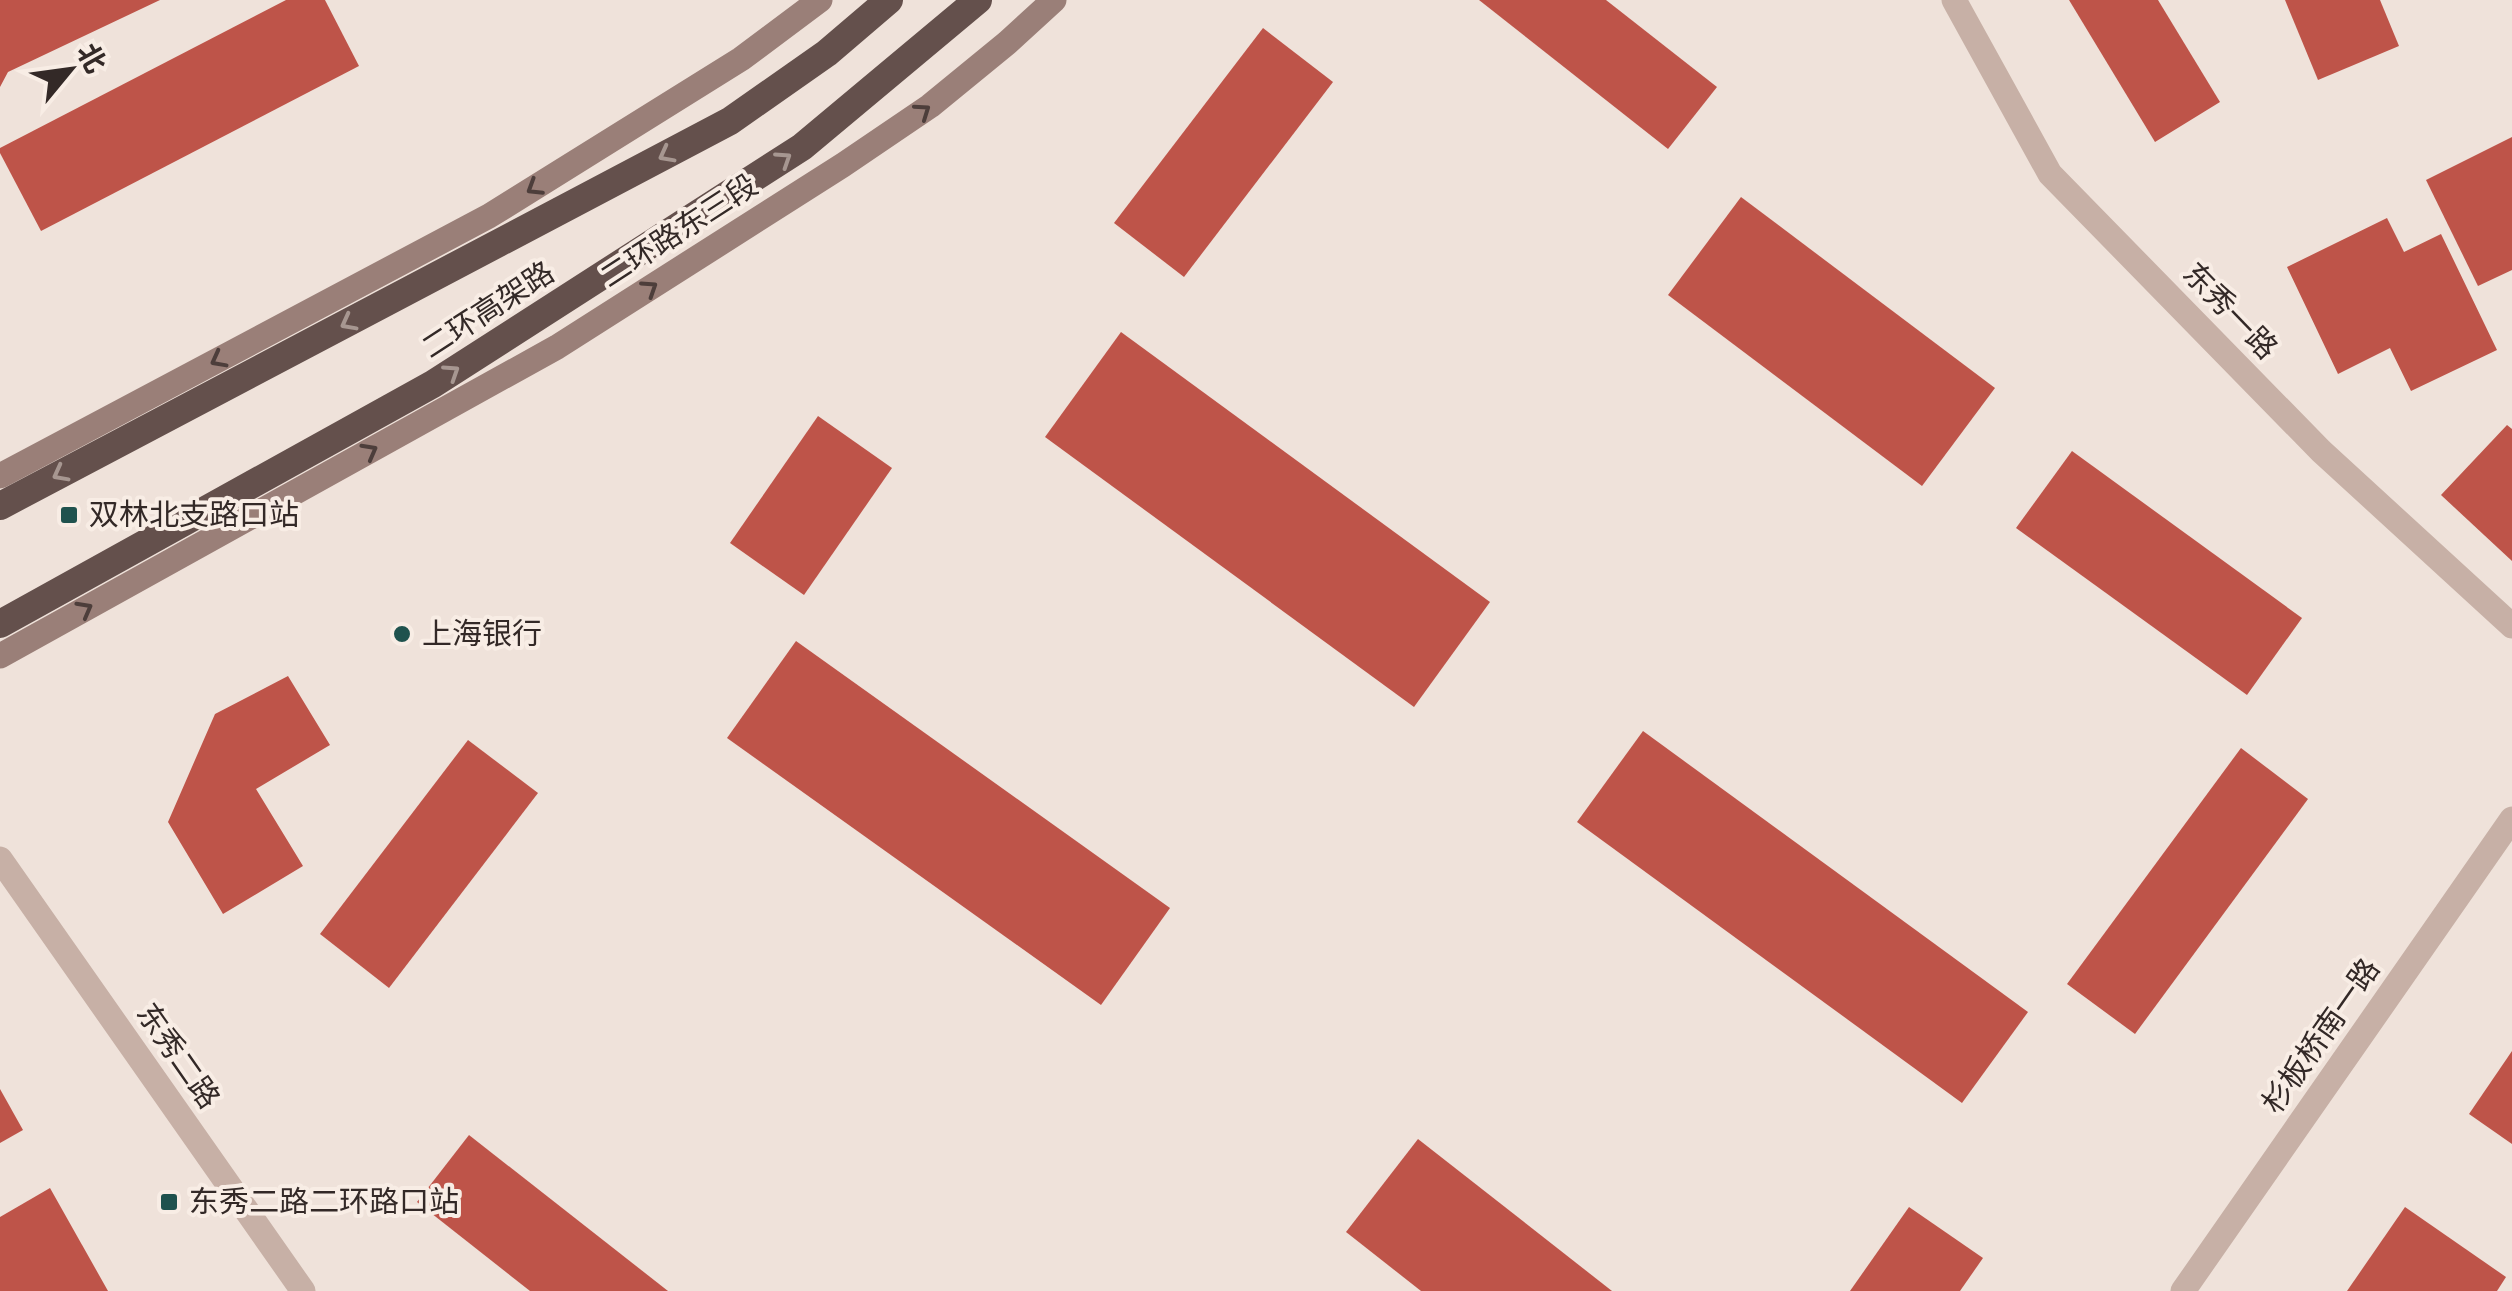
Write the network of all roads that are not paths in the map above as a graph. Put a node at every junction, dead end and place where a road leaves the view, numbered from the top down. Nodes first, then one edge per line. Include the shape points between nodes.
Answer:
1 (820, 0) edge
2 (890, 0) edge
3 (978, 0) edge
4 (1054, 0) edge
5 (1954, 0) edge
6 (0, 476) edge
7 (0, 506) edge
8 (0, 624) edge
9 (2512, 626) edge
10 (0, 656) edge
11 (2512, 819) edge
12 (0, 859) edge
13 (303, 1291) edge
14 (2182, 1291) edge

1 -> 6 main road via 742,59 489,216
2 -> 7 highway, 二环高架路 via 730,121
8 -> 3 highway, 二环高架路, bridge via 434,384 802,147
10 -> 4 main road, 二环路东三段 via 556,348 930,106
5 - 9 street, 东秀一路 via 2050,174 2321,451
11 - 14 street, 杉板桥南一路
12 - 13 street, 东秀二路

